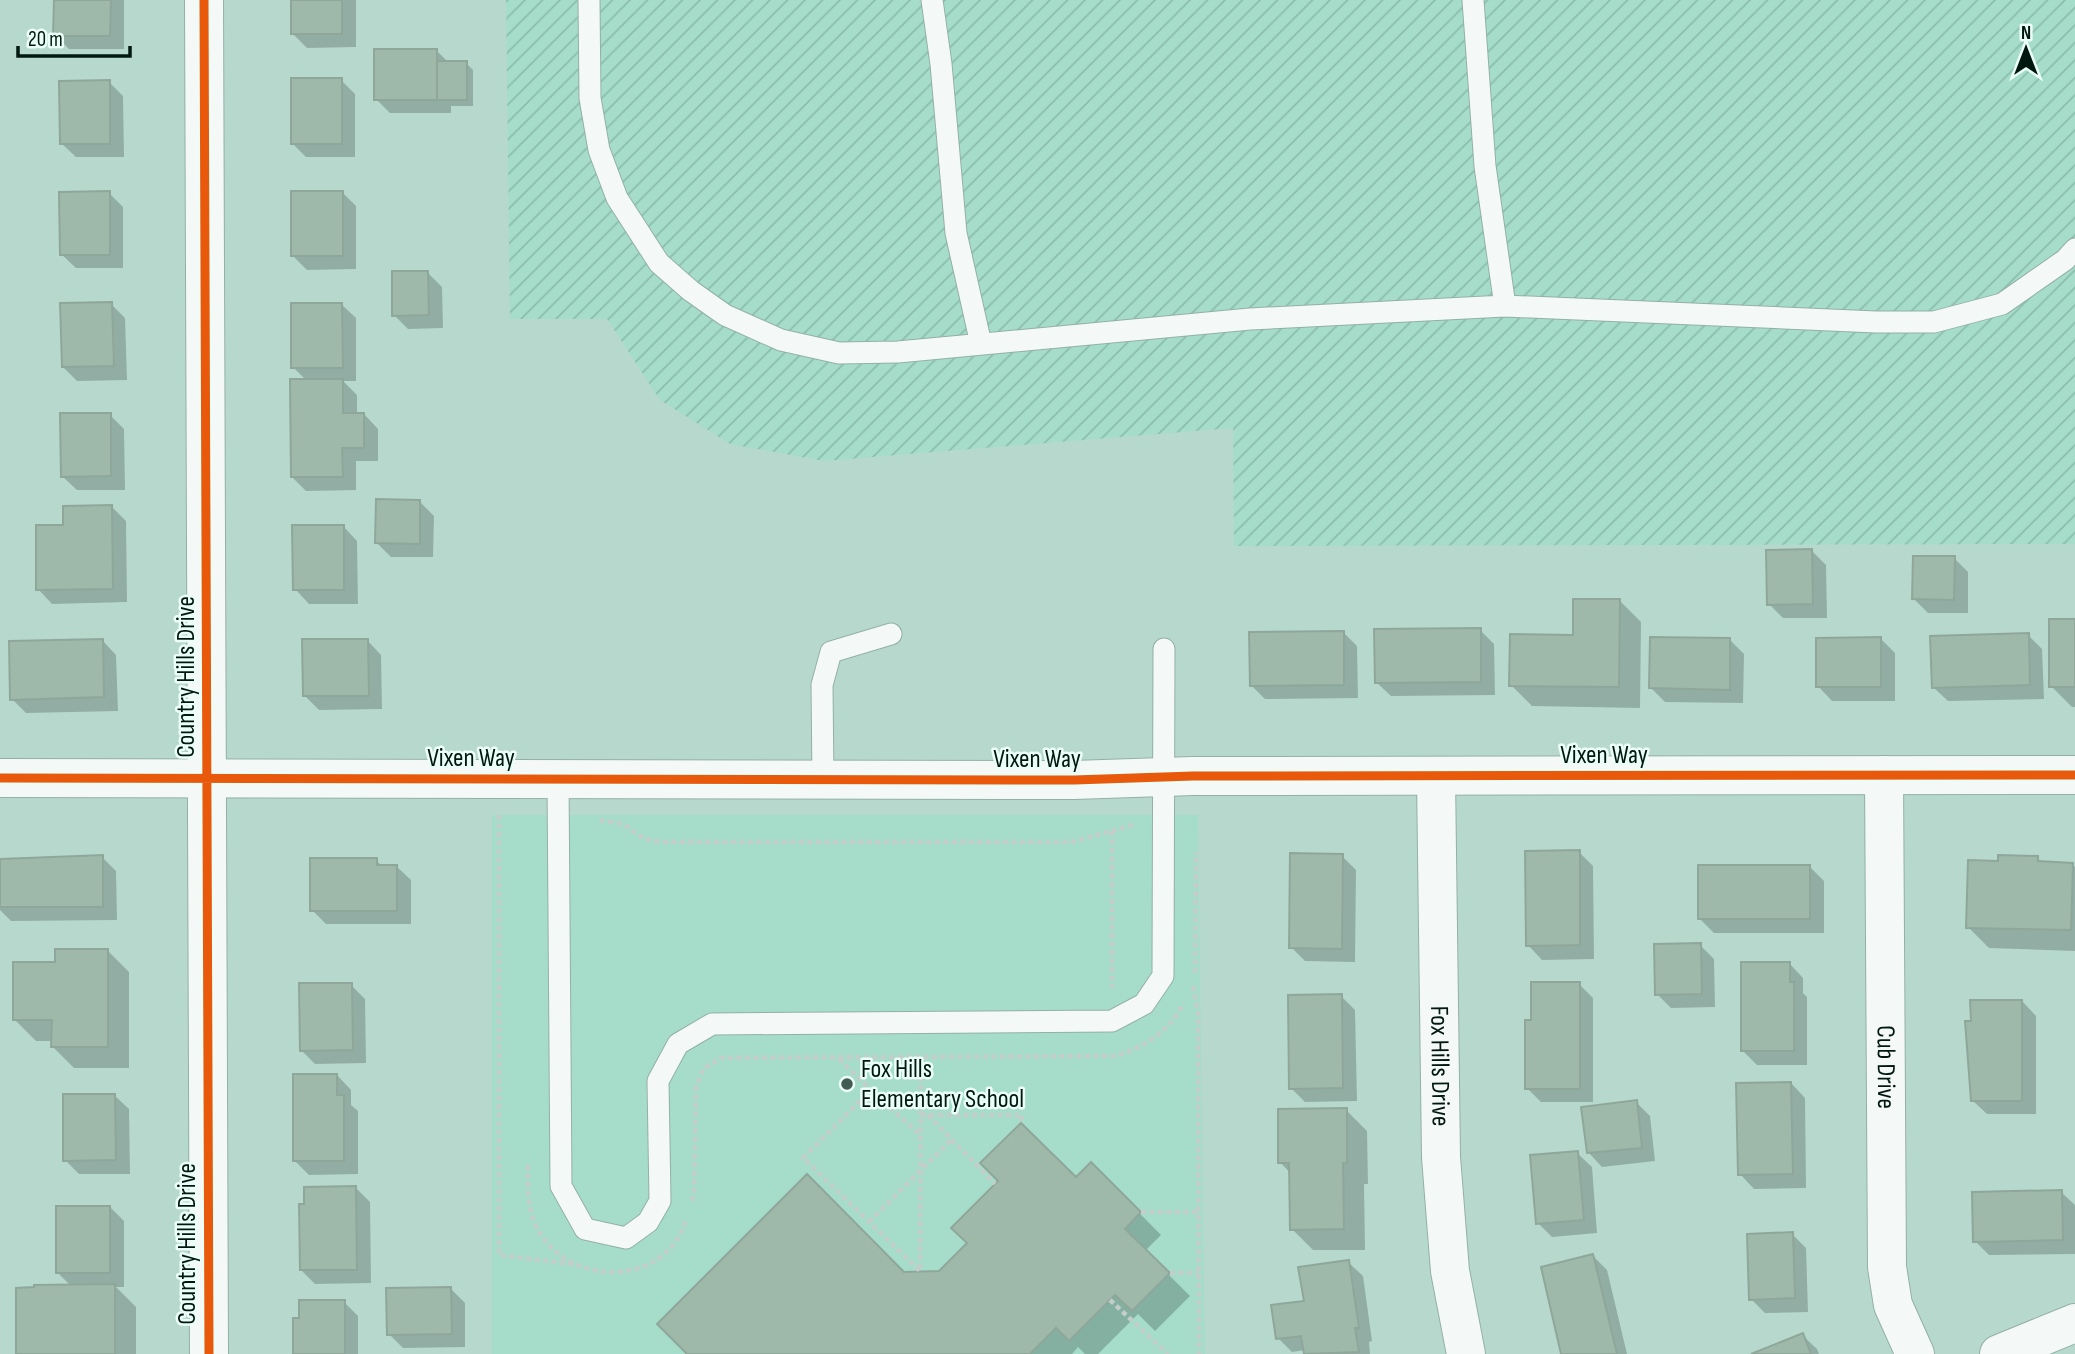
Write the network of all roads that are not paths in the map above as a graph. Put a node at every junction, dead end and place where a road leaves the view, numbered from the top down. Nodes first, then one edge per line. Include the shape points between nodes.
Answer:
1 (204, 0) edge
2 (589, 0) edge
3 (932, 0) edge
4 (1473, 0) edge
5 (2075, 249) edge
6 (1505, 306) junction
7 (981, 344) junction
8 (891, 634) dead end
9 (1164, 649) dead end
10 (1884, 775) junction
11 (2075, 775) edge
12 (1436, 777) junction
13 (0, 778) edge
14 (1163, 778) junction
15 (208, 779) junction
16 (823, 780) junction
17 (558, 796) junction
18 (2075, 1323) edge
19 (209, 1354) edge
20 (1466, 1354) edge
21 (1915, 1354) edge
22 (2000, 1354) edge

1 - 15 street, Country Hills Drive
2 - 7 lane via 590,98 599,150 617,198 659,263 725,315 781,340 839,353
3 - 7 lane via 956,233
4 - 6 lane via 1485,166
5 - 6 lane via 2002,304 1934,322
6 - 7 lane via 1250,319
8 - 16 lane via 831,652 822,685
9 - 14 lane
10 - 11 street, Vixen Way
10 - 12 street, Vixen Way
10 - 21 street, Cub Drive via 1887,1267 1893,1305
12 - 14 street, Vixen Way
12 - 20 street, Fox Hills Drive via 1441,1157 1450,1271
13 - 15 street, Vixen Way
14 - 16 street, Vixen Way
14 - 17 lane via 1163,976 1144,1004 1112,1021 712,1024 678,1044 658,1081 660,1200 648,1222 626,1238 585,1228 561,1186
15 - 17 street, Vixen Way
15 - 19 street, Country Hills Drive
16 - 17 street, Vixen Way
18 - 22 street

